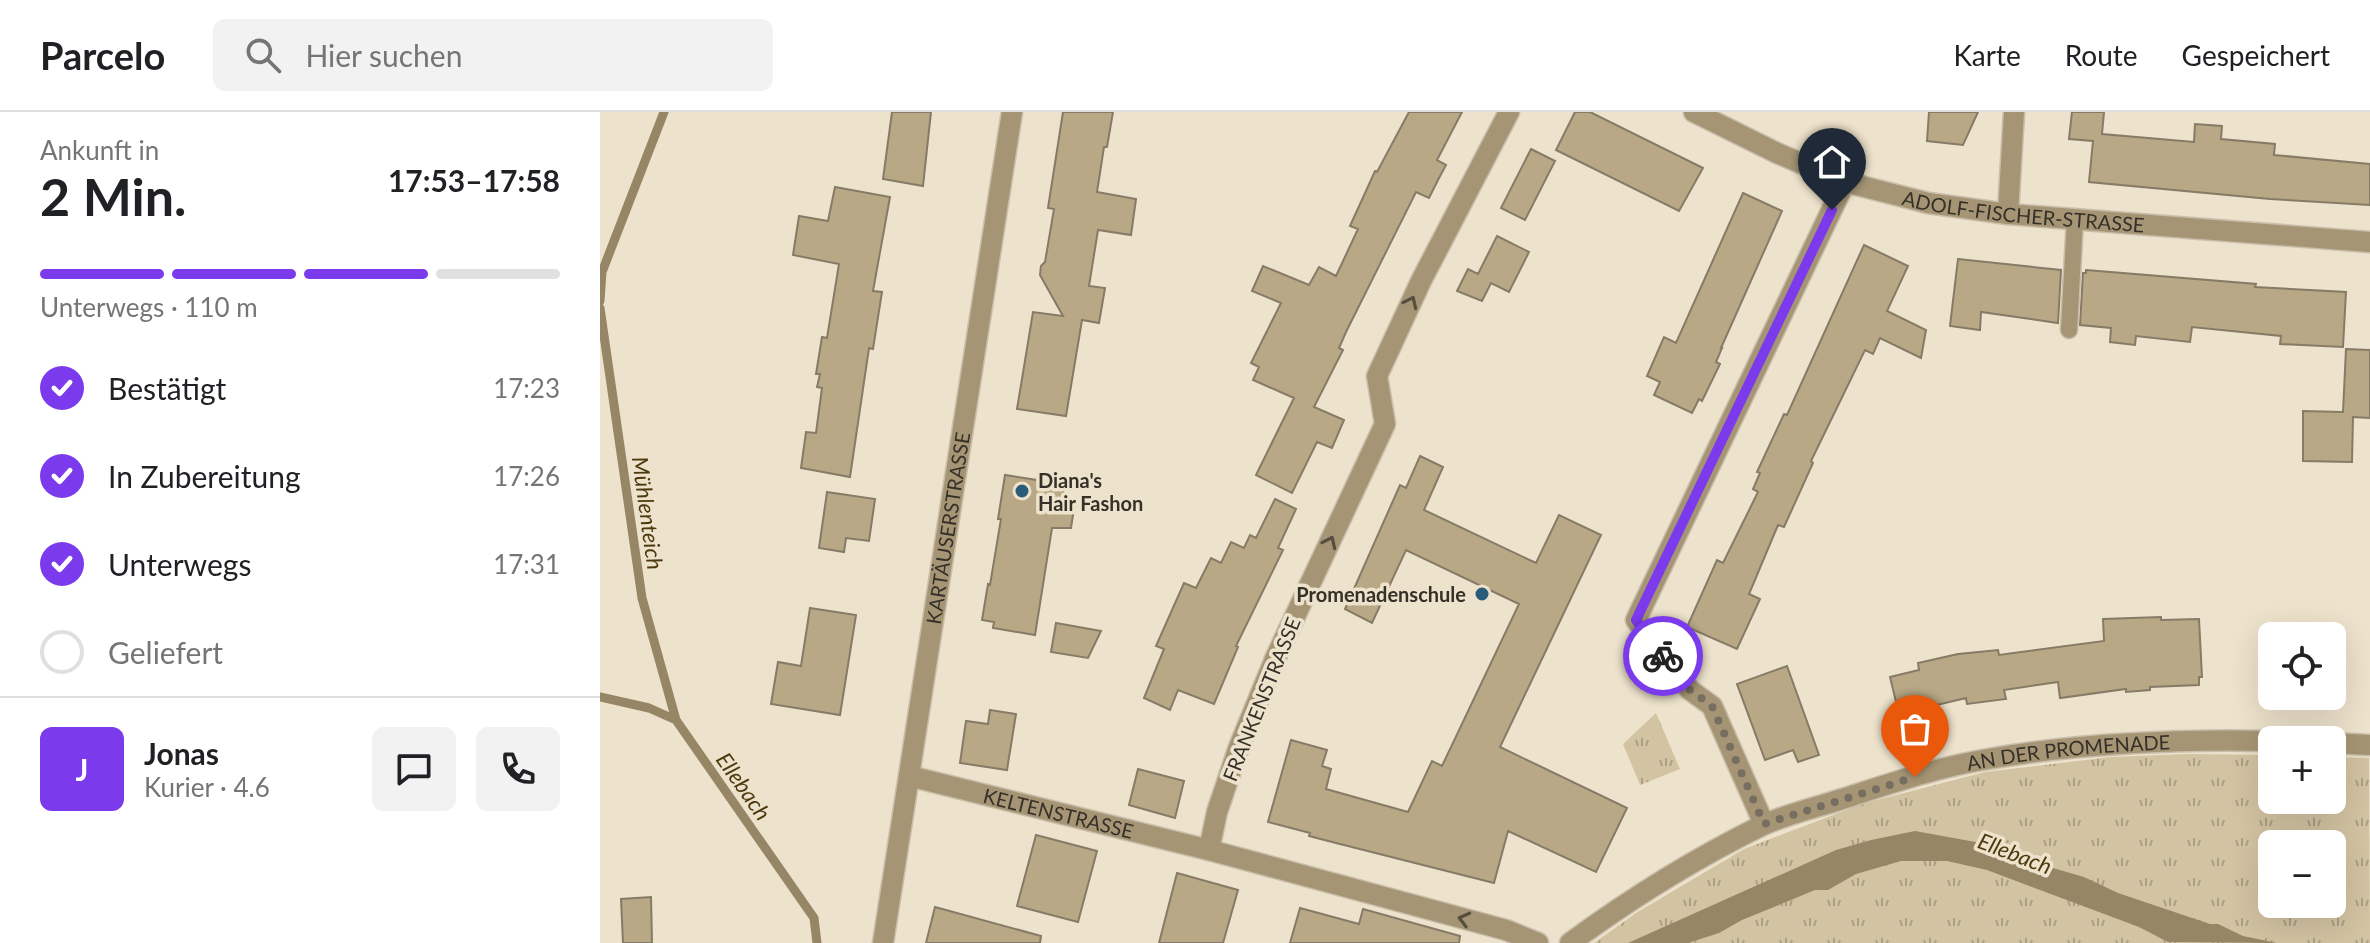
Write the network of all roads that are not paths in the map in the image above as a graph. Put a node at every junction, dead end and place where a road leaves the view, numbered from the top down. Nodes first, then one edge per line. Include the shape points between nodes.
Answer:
1 (1012, 112) edge
2 (1509, 112) edge
3 (1694, 112) edge
4 (2014, 112) edge
5 (1845, 182) junction
6 (2008, 214) junction
7 (2075, 219) junction
8 (2370, 242) edge
9 (2069, 330) dead end
10 (2258, 741) edge
11 (2346, 744) edge
12 (2370, 745) edge
13 (909, 776) junction
14 (1764, 824) junction
15 (1209, 850) junction
16 (883, 943) edge
17 (1538, 943) edge
18 (1570, 943) edge

1 - 13 street, KARTÄUSERSTRASSE
15 -> 2 street, FRANKENSTRASSE via 1217,812 1275,659 1385,424 1377,376
3 - 5 street, ADOLF-FISCHER-STRASSE
4 - 6 street
5 - 6 street, ADOLF-FISCHER-STRASSE via 1928,203
5 - 14 street via 1636,620 1690,690 1712,706
6 - 7 street, ADOLF-FISCHER-STRASSE
7 - 8 street, ADOLF-FISCHER-STRASSE
7 - 9 lane
10 - 14 street, AN DER PROMENADE via 2110,743 1986,759
11 - 12 street
13 - 15 street, KELTENSTRASSE
13 - 16 street, KARTÄUSERSTRASSE
14 - 18 street, AN DER PROMENADE via 1630,901
17 -> 15 street

